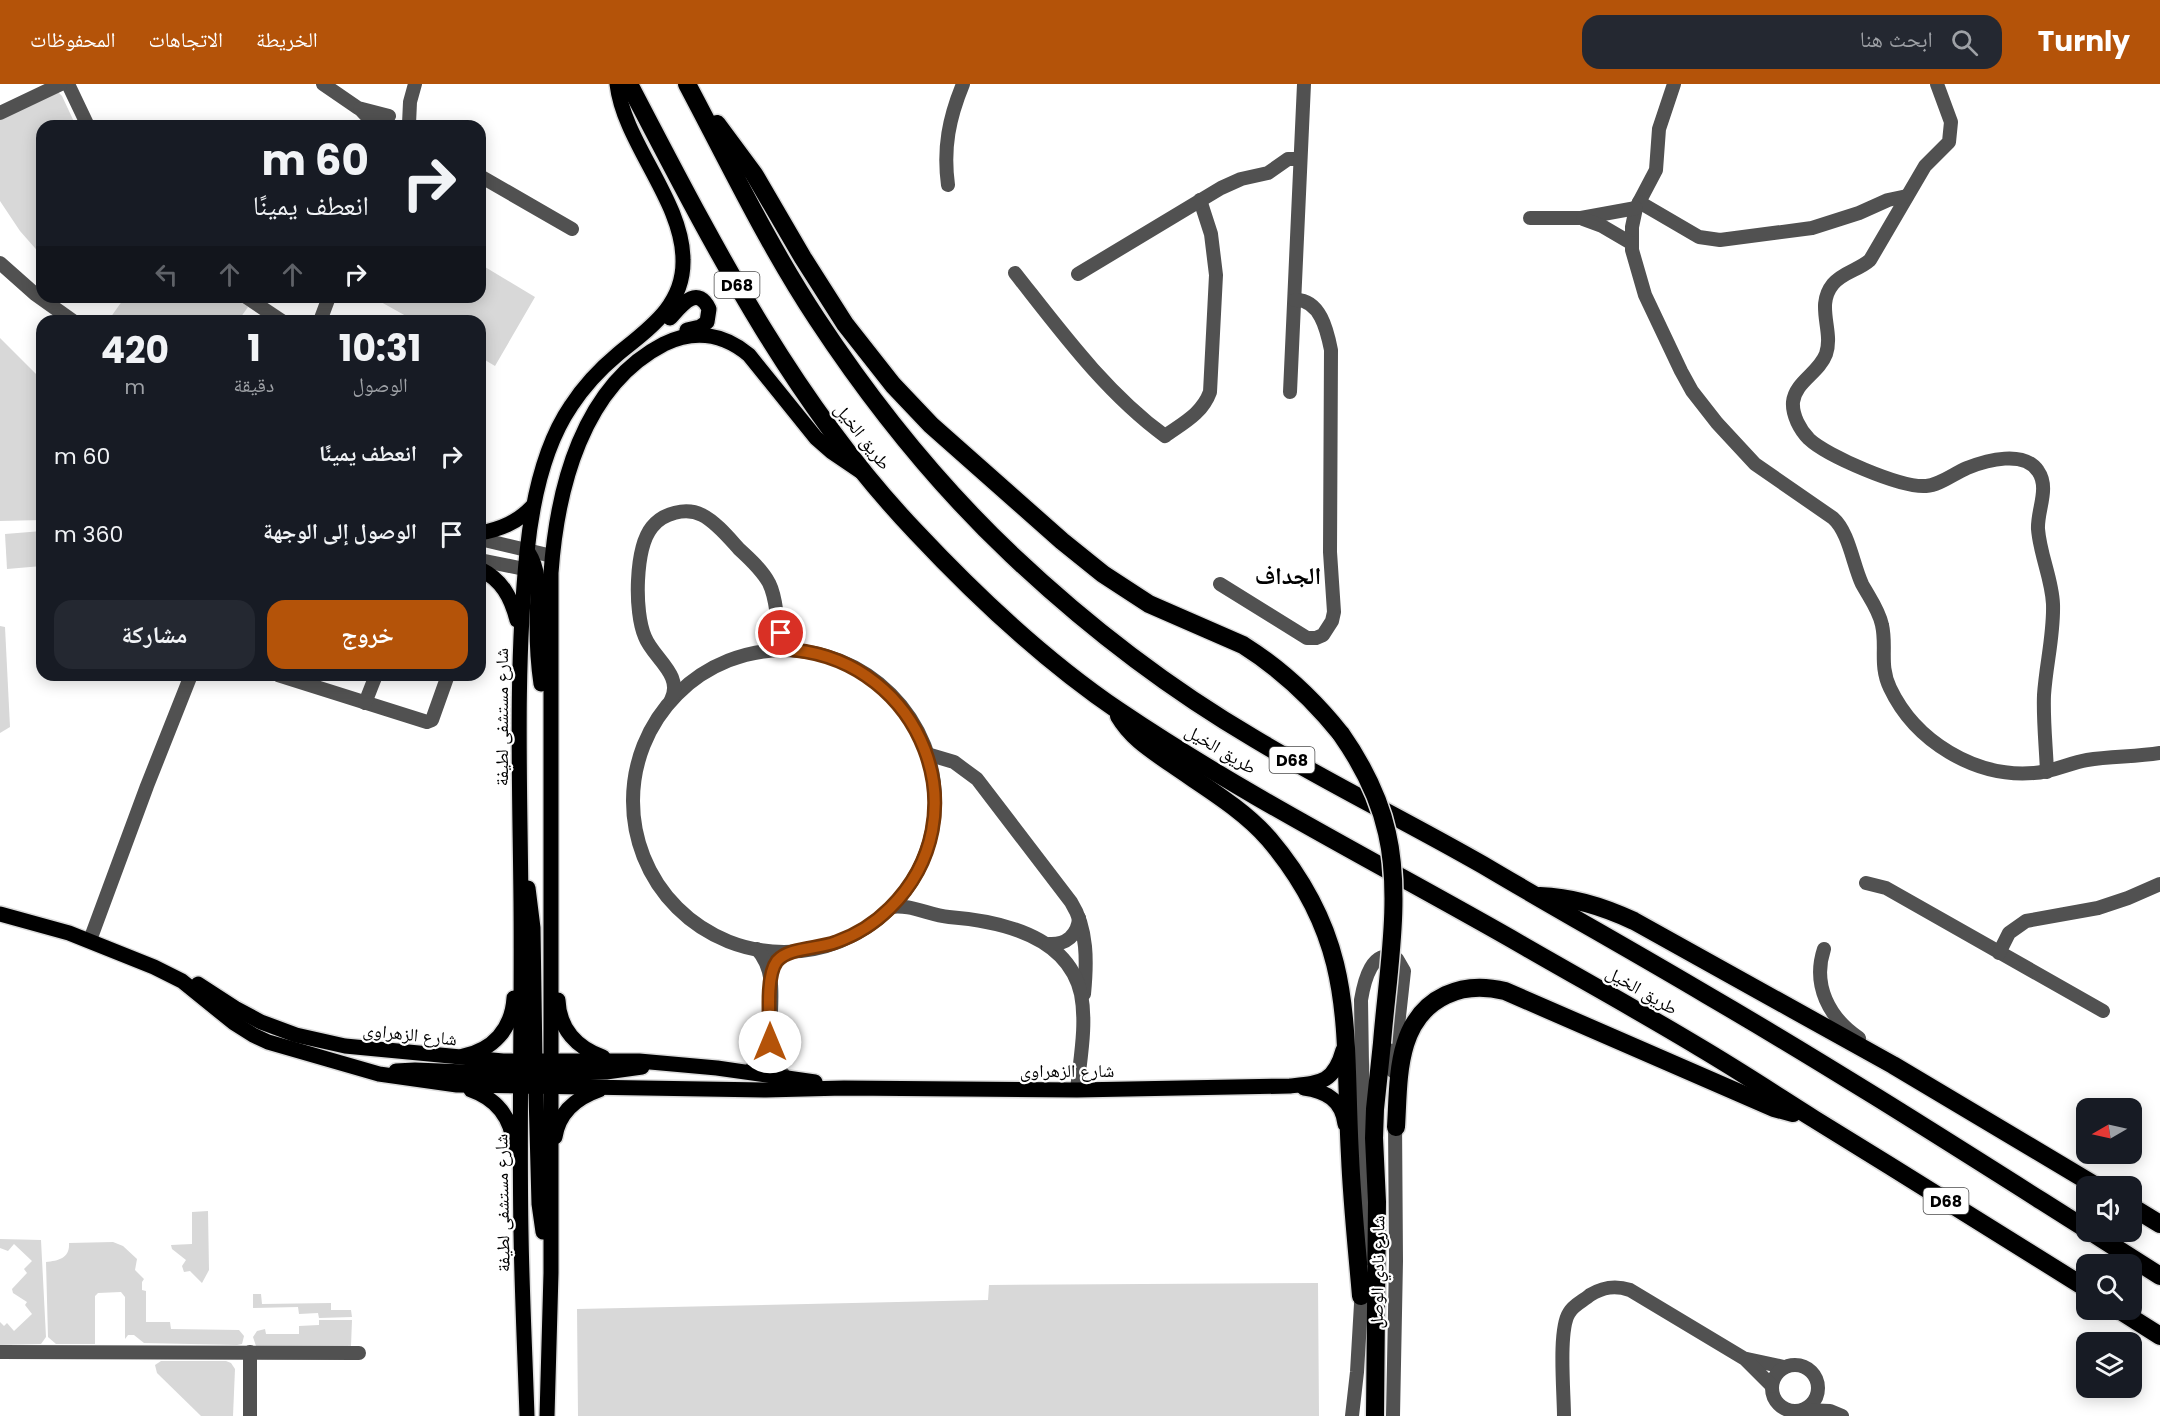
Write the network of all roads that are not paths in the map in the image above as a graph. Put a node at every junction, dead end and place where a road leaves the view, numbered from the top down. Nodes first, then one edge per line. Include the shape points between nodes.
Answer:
1 (62, 84) edge
2 (323, 84) edge
3 (617, 84) edge
4 (629, 84) edge
5 (963, 84) edge
6 (1304, 84) edge
7 (1674, 84) edge
8 (1937, 84) edge
9 (413, 89) edge
10 (692, 92) edge
11 (358, 108) junction
12 (0, 113) edge
13 (387, 119) edge
14 (84, 120) edge
15 (370, 120) edge
16 (404, 120) edge
17 (410, 120) edge
18 (1300, 159) junction
19 (486, 179) edge
20 (948, 186) dead end
21 (1907, 196) junction
22 (1200, 200) junction
23 (1638, 205) junction
24 (1530, 218) dead end
25 (1581, 218) junction
26 (572, 229) dead end
27 (1631, 243) junction
28 (0, 263) edge
29 (1015, 273) dead end
30 (1078, 274) dead end
31 (36, 295) edge
32 (1295, 300) junction
33 (48, 303) edge
34 (255, 303) edge
35 (65, 315) edge
36 (273, 315) edge
37 (636, 341) junction
38 (649, 352) junction
39 (1290, 392) dead end
40 (865, 474) junction
41 (533, 506) junction
42 (486, 530) edge
43 (486, 540) edge
44 (527, 550) junction
45 (552, 556) junction
46 (486, 561) edge
47 (537, 571) junction
48 (486, 574) edge
49 (1220, 584) dead end
50 (778, 626) junction
51 (521, 635) junction
52 (794, 650) junction
53 (762, 651) junction
54 (670, 672) junction
55 (696, 678) junction
56 (189, 681) edge
57 (314, 681) edge
58 (374, 681) edge
59 (446, 681) edge
60 (671, 700) junction
61 (365, 703) junction
62 (1116, 709) junction
63 (2160, 753) edge
64 (927, 754) junction
65 (2047, 772) junction
66 (521, 868) junction
67 (1866, 883) dead end
68 (2160, 884) edge
69 (1533, 895) junction
70 (891, 907) junction
71 (0, 908) edge
72 (0, 915) edge
73 (1080, 918) junction
74 (91, 937) junction
75 (1049, 944) junction
76 (757, 949) junction
77 (1824, 949) dead end
78 (789, 952) junction
79 (2000, 953) junction
80 (551, 962) junction
81 (521, 964) junction
82 (771, 975) junction
83 (194, 991) junction
84 (1082, 1005) junction
85 (2103, 1011) dead end
86 (1346, 1030) junction
87 (770, 1043) junction
88 (454, 1058) junction
89 (612, 1060) junction
90 (657, 1063) junction
91 (1893, 1065) junction
92 (748, 1072) junction
93 (535, 1073) junction
94 (379, 1074) junction
95 (787, 1078) junction
96 (457, 1085) junction
97 (1290, 1086) junction
98 (610, 1087) junction
99 (844, 1088) junction
100 (1082, 1090) junction
101 (1806, 1114) junction
102 (1396, 1127) junction
103 (1350, 1156) junction
104 (550, 1157) junction
105 (2079, 1176) edge
106 (520, 1178) junction
107 (2142, 1213) edge
108 (2076, 1222) edge
109 (2160, 1224) edge
110 (2108, 1242) edge
111 (2118, 1248) junction
112 (2160, 1261) edge
113 (551, 1274) junction
114 (2160, 1276) edge
115 (2076, 1282) edge
116 (1361, 1296) junction
117 (2135, 1320) edge
118 (2160, 1336) edge
119 (0, 1352) edge
120 (250, 1352) junction
121 (359, 1353) dead end
122 (1745, 1359) junction
123 (1784, 1367) junction
124 (1818, 1384) junction
125 (1772, 1386) junction
126 (1393, 1393) junction
127 (1353, 1401) junction
128 (1776, 1410) edge
129 (1800, 1412) edge
130 (1840, 1414) edge
131 (250, 1416) edge
132 (527, 1416) edge
133 (547, 1416) edge
134 (1352, 1416) edge
135 (1357, 1416) edge
136 (1375, 1416) edge
137 (1393, 1416) edge
138 (1400, 1416) edge
139 (1564, 1416) edge

1 - 12 street
1 - 14 street
2 - 11 street
3 - 37 main road, شارع مستشفى لطيفة via 622,108 674,219 683,256 683,272 673,301
4 - 40 highway, طريق الخيل / D68 via 711,242 772,345
5 - 20 street via 947,132
6 - 18 street
7 - 23 street via 1659,129 1656,170
8 - 21 street via 1950,116 1951,136 1946,147 1924,166
9 - 13 street
9 - 17 street
10 - 69 highway, طريق الخيل / D68 via 759,222 822,326 907,441 1011,554 1077,613 1199,704
10 - 136 highway, bridge via 754,174 850,331 931,425 1080,557 1149,604 1257,654 1302,690 1341,734 1365,771 1382,812 1392,858 1394,907 1374,1138
11 - 13 street
11 - 15 street
13 - 16 street via 399,115
18 - 22 street via 1287,159 1273,170 1231,183
18 - 32 street
19 - 26 street
21 - 23 street via 1812,228 1720,240 1699,237
21 - 65 street via 1870,260 1842,276 1830,289 1824,306 1826,355 1796,393 1794,412 1804,433 1821,447 1874,473 1915,486 1936,484 1967,468 1992,461 2025,460 2037,470 2043,484 2038,515 2040,545 2053,601 2044,700
22 - 29 street via 1211,234 1216,274 1210,392 1197,414 1165,436 1095,370
22 - 30 street
23 - 25 street
23 - 27 street
24 - 25 street
25 - 27 street
27 - 65 street via 1651,310 1692,391 1755,464 1840,525 1882,623 1882,660 1887,681 1907,715 1938,745 1976,766 2013,774
28 - 31 street
32 - 39 street
32 - 49 street via 1315,308 1331,350 1332,621 1320,637 1307,638
33 - 35 street
34 - 36 street
37 - 38 main road via 652,334 688,299 697,298 707,305 710,313 704,325 674,334
37 - 41 main road, شارع مستشفى لطيفة via 599,371 570,408 552,445
38 - 40 main road, شارع مستشفى لطيفة via 696,334 711,335 738,346 816,438
38 - 45 main road, شارع مستشفى لطيفة via 610,390 580,441 565,484
40 - 62 highway, طريق الخيل / D68 via 913,530 977,594 1044,654
41 - 42 main road via 507,525
41 - 44 main road, شارع مستشفى لطيفة
43 - 44 street
44 - 45 street
44 - 47 main road, شارع مستشفى لطيفة
45 - 47 main road, شارع مستشفى لطيفة
46 - 47 street
47 - 51 main road, شارع مستشفى لطيفة
47 - 80 main road, شارع مستشفى لطيفة via 551,734
48 - 51 main road via 507,592
50 - 52 street
50 - 53 street
50 - 54 street via 774,595 764,575 731,540 702,515 682,512 663,517 644,540 638,601 641,627 651,650
51 - 66 main road, شارع مستشفى لطيفة
52 - 53 street
52 - 64 street via 838,660 875,681 910,718
53 - 55 street via 732,659
54 - 55 street via 685,679
54 - 60 street via 675,689
55 - 60 street
56 - 74 street
57 - 61 street
58 - 61 street
59 - 61 street via 430,722
60 - 76 street via 651,730 638,765 634,808 642,851 662,889 687,915 716,936
62 - 86 highway via 1143,744 1258,828 1296,873 1330,943
62 - 101 highway, طريق الخيل / D68 via 1231,782 1681,1036
63 - 65 street via 2084,761
64 - 70 street via 934,796 929,838 913,878
64 - 73 street via 954,762 977,779
66 - 81 main road, شارع مستشفى لطيفة
66 - 93 main road via 532,912
67 - 79 street via 1886,888
68 - 79 street via 2098,908 2026,921 2009,933
69 - 91 highway via 1578,901 1620,915
69 - 108 highway, طريق الخيل / D68 via 1699,990
70 - 75 street via 994,923
70 - 78 street via 847,938
71 - 74 main road, شارع الزهراوى
72 - 74 main road, شارع الزهراوى
72 - 83 main road, شارع الزهراوى
73 - 75 street via 1078,928 1068,940
73 - 84 street via 1085,958
74 - 83 main road, شارع الزهراوى via 175,977
74 - 88 main road, شارع الزهراوى via 154,960 255,1019 296,1035 345,1046
75 - 84 street via 1075,976
76 - 78 street
76 - 82 street
77 - 91 street via 1821,983 1833,1014 1846,1029 1892,1060
78 - 82 street via 777,961
79 - 85 street
80 - 89 main road via 565,1029 589,1051
80 - 93 main road, شارع مستشفى لطيفة
81 - 88 main road via 512,1015 504,1031 479,1051
81 - 93 main road, شارع مستشفى لطيفة
82 - 87 street
83 - 94 main road, شارع الزهراوى via 253,1035
84 - 100 street
86 - 97 main road, شارع الزهراوى via 1344,1050 1334,1073 1318,1083
86 - 103 highway
87 - 92 street via 760,1063
87 - 95 street via 777,1066
88 - 93 main road, شارع الزهراوى
89 - 90 main road, شارع الزهراوى
89 - 93 main road, شارع الزهراوى
90 - 92 main road, شارع الزهراوى
90 - 93 main road via 623,1071
91 - 105 highway
92 - 95 main road, شارع الزهراوى
93 - 94 main road via 415,1070
93 - 96 main road, شارع الزهراوى
93 - 98 main road, شارع الزهراوى
93 - 104 main road, شارع مستشفى لطيفة
93 - 106 main road, شارع مستشفى لطيفة
93 - 113 main road via 539,1204
94 - 96 main road, شارع الزهراوى
95 - 99 main road, شارع الزهراوى
96 - 106 main road via 488,1097 506,1116
97 - 100 main road, شارع الزهراوى
97 - 103 main road, شارع الزهراوى via 1321,1091 1337,1102 1345,1120
98 - 99 main road, شارع الزهراوى
98 - 104 main road via 587,1094 568,1108 558,1124
99 - 100 main road, شارع الزهراوى
101 - 102 highway via 1774,1108 1505,991 1477,987 1440,998 1420,1015 1410,1031 1400,1070
101 - 115 highway, طريق الخيل / D68
102 - 116 street, شارع نادي الوصل via 1392,1073 1404,971 1397,959 1389,956 1379,957 1373,964 1361,1000 1365,1235
102 - 126 street, شارع نادي الوصل
103 - 116 highway
104 - 113 main road, شارع مستشفى لطيفة
106 - 132 main road, شارع مستشفى لطيفة
107 - 109 highway
110 - 111 highway
111 - 112 highway
111 - 114 highway
113 - 133 main road, شارع مستشفى لطيفة
116 - 127 street, شارع نادي الوصل
117 - 118 highway
119 - 120 street
120 - 121 street
120 - 131 street
122 - 123 street
122 - 125 street
122 - 139 street via 1630,1290 1604,1288 1576,1305 1566,1319
123 - 124 street via 1807,1368
123 - 125 street
124 - 129 street via 1815,1400
124 - 130 street via 1827,1402
125 - 128 street
126 - 137 street, شارع نادي الوصل
126 - 138 street
127 - 134 street, شارع نادي الوصل
127 - 135 street, شارع نادي الوصل
128 - 129 street
129 - 130 street via 1824,1410

